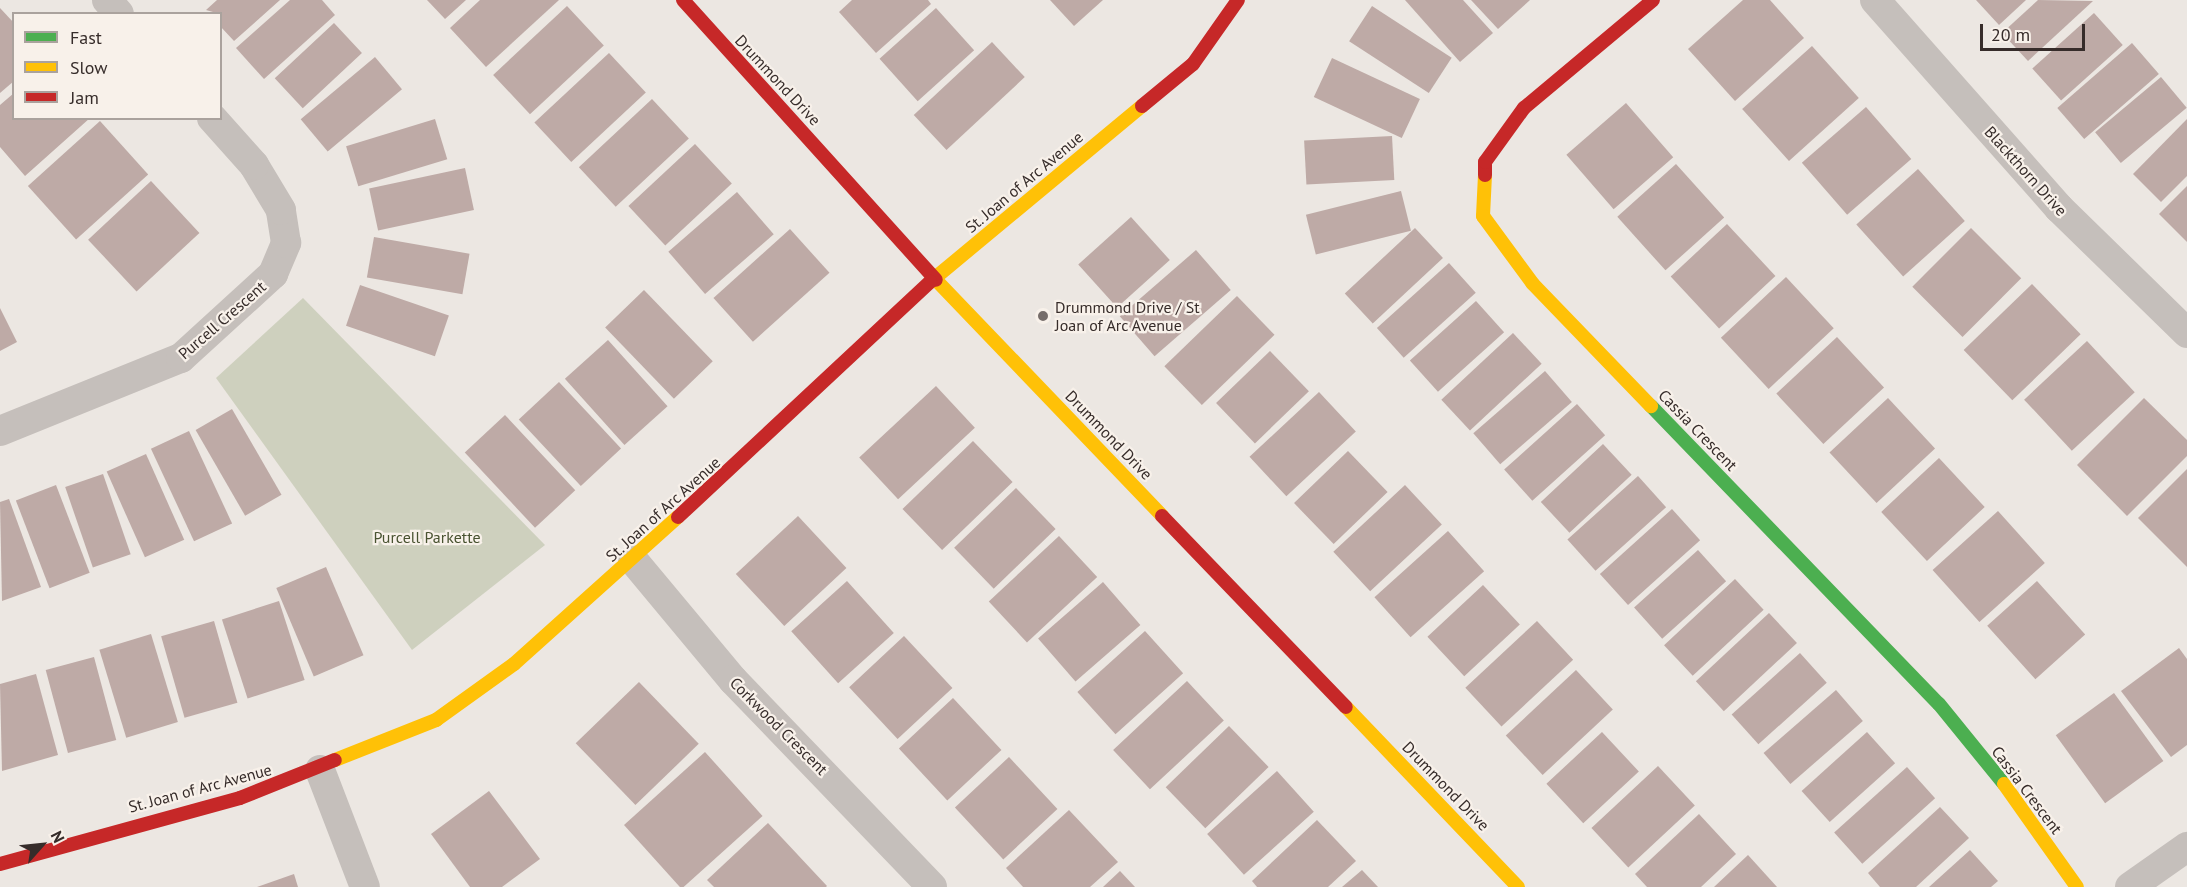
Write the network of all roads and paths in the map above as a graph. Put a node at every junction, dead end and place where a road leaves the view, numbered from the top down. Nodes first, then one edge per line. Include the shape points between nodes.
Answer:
1 (107, 0) edge
2 (683, 0) edge
3 (1238, 0) edge
4 (1653, 0) edge
5 (1875, 0) edge
6 (117, 12) edge
7 (214, 120) edge
8 (934, 278) junction
9 (2187, 333) edge
10 (0, 431) edge
11 (633, 560) junction
12 (320, 770) junction
13 (2187, 847) edge
14 (0, 864) edge
15 (365, 887) edge
16 (932, 887) edge
17 (1518, 887) edge
18 (2077, 887) edge
19 (2130, 887) edge

1 - 6 street
2 - 8 street, Drummond Drive
3 - 8 street, St. Joan of Arc Avenue via 1193,64
4 - 18 street, Cassia Crescent via 1524,108 1485,162 1483,216 1533,284 1939,704 2002,781
5 - 9 street, Blackthorn Drive via 2059,208
7 - 10 street, Purcell Crescent via 254,165 282,210 286,243 273,274 181,358
8 - 11 street, St. Joan of Arc Avenue
8 - 17 street, Drummond Drive
11 - 12 street, St. Joan of Arc Avenue via 514,664 436,720
11 - 16 street, Corkwood Crescent via 733,680
12 - 14 street, St. Joan of Arc Avenue
12 - 15 street
13 - 19 street

